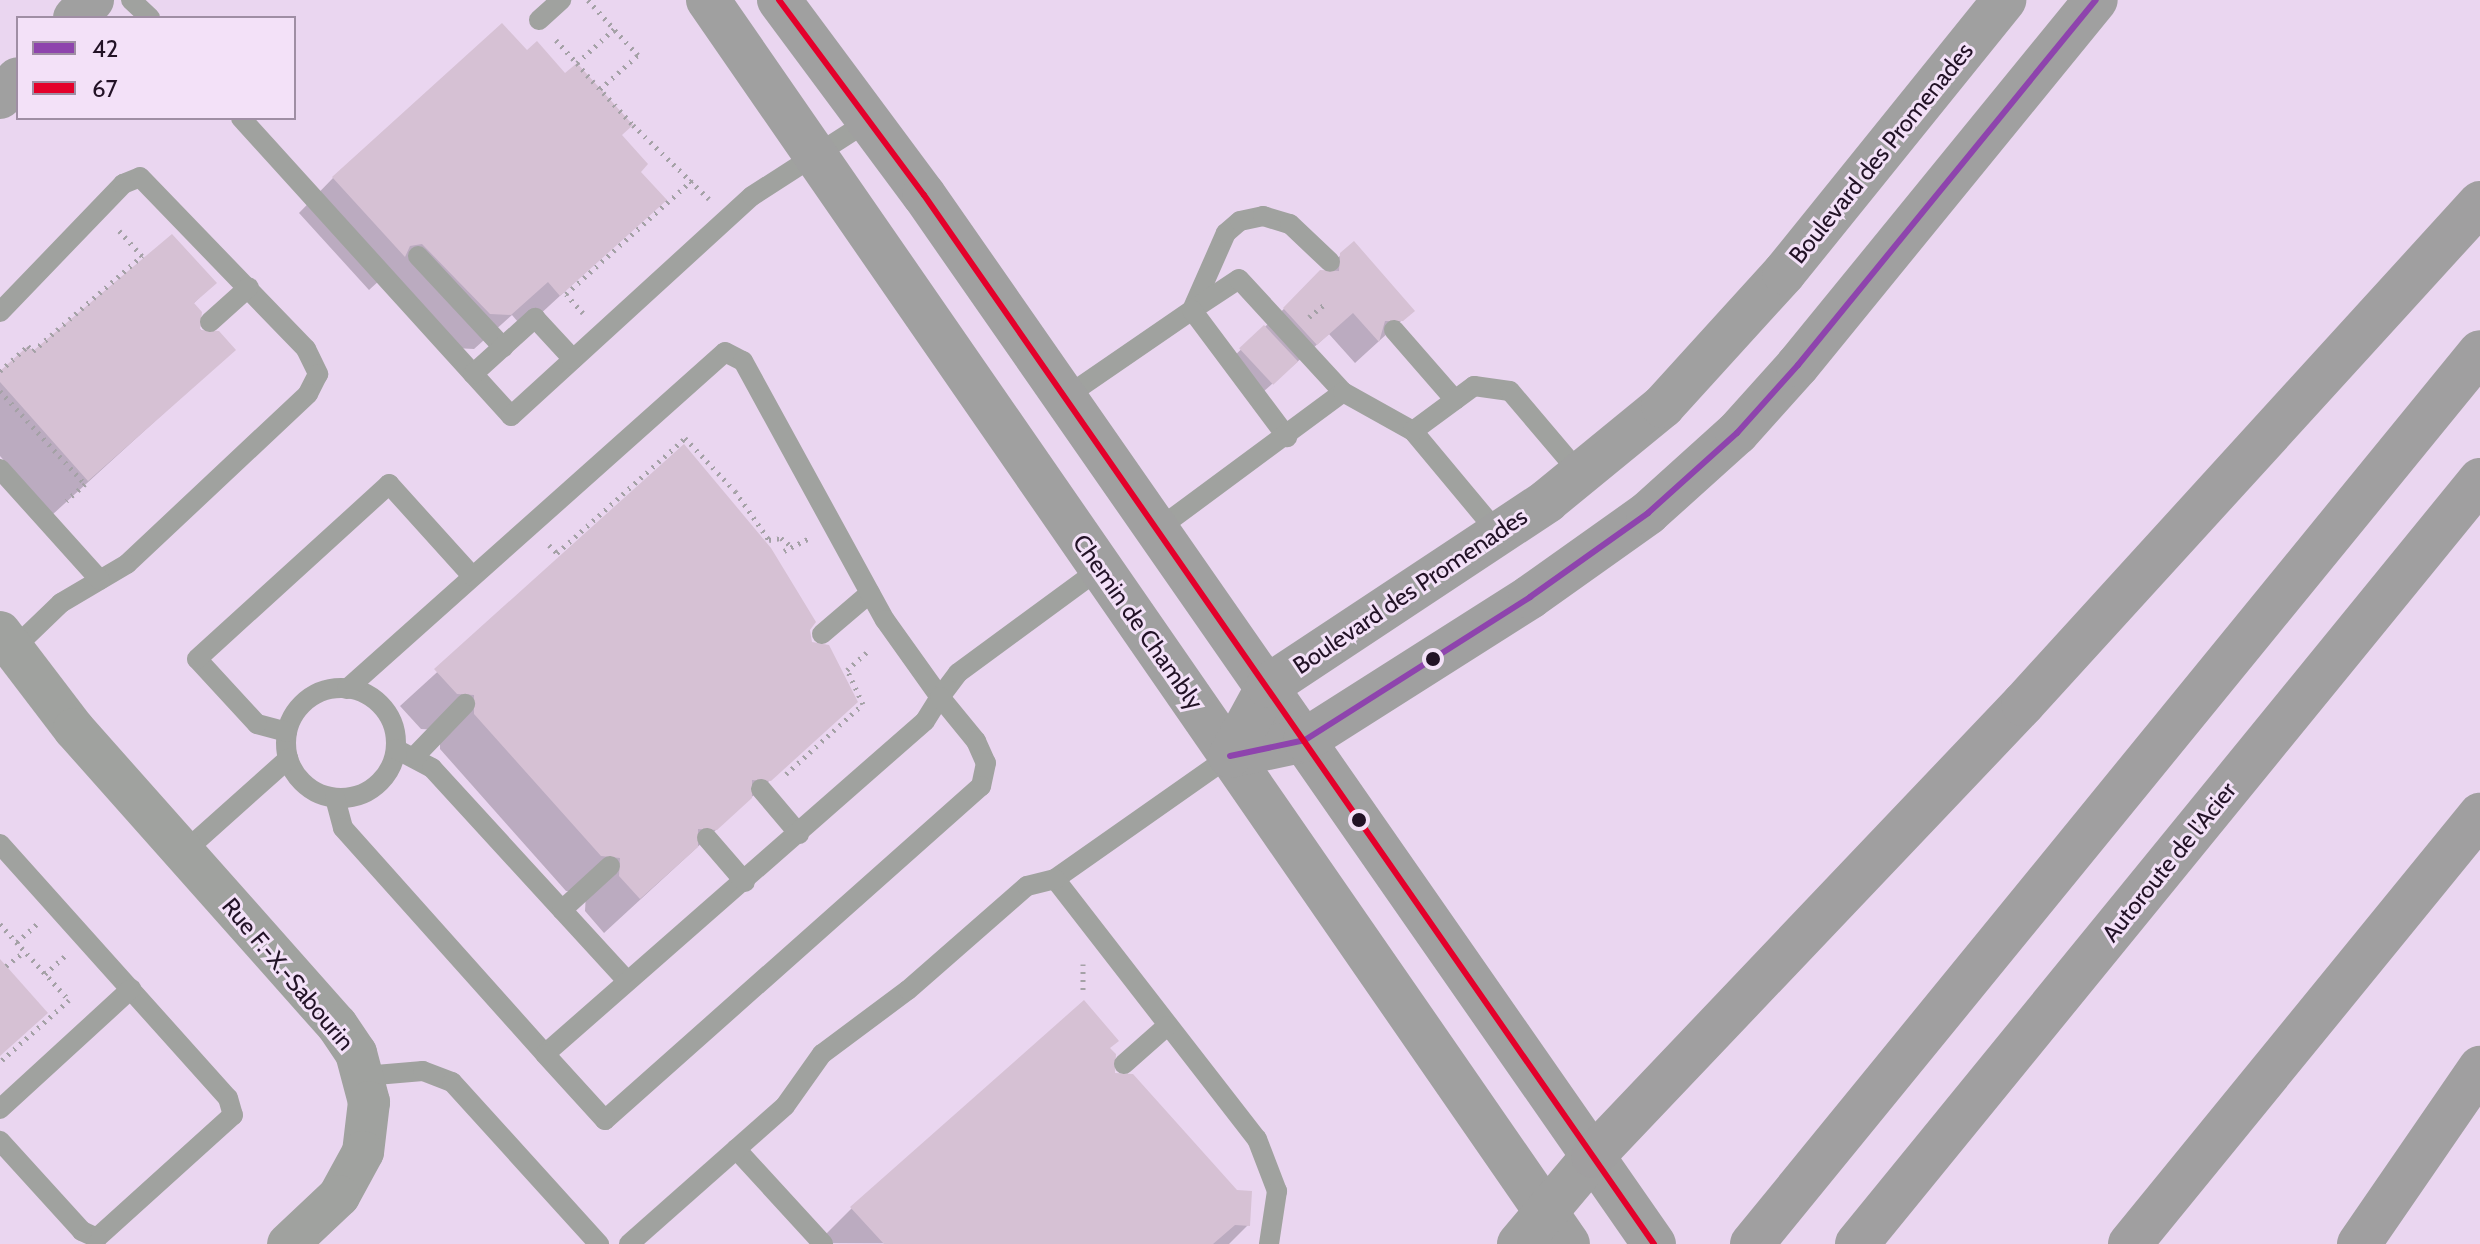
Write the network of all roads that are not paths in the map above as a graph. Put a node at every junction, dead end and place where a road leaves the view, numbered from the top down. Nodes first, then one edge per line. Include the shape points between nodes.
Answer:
1 (92, 0) edge
2 (131, 0) edge
3 (561, 0) edge
4 (708, 0) edge
5 (779, 0) edge
6 (2004, 0) edge
7 (2096, 0) edge
8 (77, 16) edge
9 (148, 16) edge
10 (539, 20) dead end
11 (16, 81) edge
12 (0, 97) edge
13 (243, 120) edge
14 (870, 120) junction
15 (814, 154) junction
16 (2480, 203) edge
17 (418, 256) dead end
18 (1330, 262) dead end
19 (249, 287) junction
20 (1192, 310) junction
21 (0, 312) edge
22 (210, 322) dead end
23 (1394, 330) dead end
24 (503, 347) junction
25 (2480, 352) edge
26 (573, 359) junction
27 (473, 374) junction
28 (1343, 392) junction
29 (1064, 398) junction
30 (1455, 400) junction
31 (1413, 431) junction
32 (1287, 437) junction
33 (0, 469) edge
34 (1582, 476) junction
35 (2480, 480) edge
36 (1158, 529) junction
37 (1498, 533) junction
38 (1101, 568) junction
39 (472, 576) junction
40 (100, 580) junction
41 (870, 593) junction
42 (822, 634) dead end
43 (3, 656) edge
44 (1268, 686) junction
45 (347, 689) junction
46 (940, 697) junction
47 (465, 704) dead end
48 (287, 732) junction
49 (1305, 740) junction
50 (396, 749) junction
51 (416, 755) junction
52 (1230, 756) junction
53 (288, 759) junction
54 (761, 789) dead end
55 (335, 798) junction
56 (2480, 815) edge
57 (799, 834) junction
58 (707, 838) dead end
59 (0, 844) edge
60 (184, 852) junction
61 (610, 866) dead end
62 (1055, 879) junction
63 (745, 882) junction
64 (562, 910) junction
65 (627, 981) junction
66 (131, 989) junction
67 (1167, 1026) junction
68 (545, 1054) junction
69 (1124, 1064) dead end
70 (2480, 1068) edge
71 (364, 1076) junction
72 (0, 1109) edge
73 (0, 1141) edge
74 (736, 1149) junction
75 (1593, 1156) junction
76 (1544, 1233) edge
77 (288, 1244) edge
78 (599, 1244) edge
79 (629, 1244) edge
80 (823, 1244) edge
81 (1269, 1244) edge
82 (1654, 1244) edge
83 (1752, 1244) edge
84 (1857, 1244) edge
85 (2130, 1244) edge
86 (2359, 1244) edge

1 - 8 street
2 - 9 lane
3 - 10 lane
4 - 15 street, Chemin de Chambly
5 - 14 street
6 - 34 street, Boulevard des Promenades via 1726,340 1632,436
7 - 49 street via 1806,355 1707,461 1587,559
11 - 12 street
13 - 27 lane
14 - 15 lane
14 - 29 street
15 - 26 lane via 752,196
15 - 38 street, Chemin de Chambly
16 - 75 highway via 2023,704
17 - 24 lane
18 - 20 lane via 1290,224 1263,216 1240,221 1226,233
19 - 21 lane via 150,183 134,177
19 - 22 lane
19 - 40 lane via 314,359 313,389 127,564
20 - 28 lane via 1239,279
20 - 29 lane
20 - 32 lane
23 - 30 lane
24 - 26 lane via 535,318
24 - 27 lane
25 - 83 highway
26 - 27 lane via 511,416
28 - 31 lane
28 - 32 lane
29 - 36 street
30 - 31 lane
30 - 34 lane via 1474,386 1510,391
31 - 37 lane
32 - 36 lane
33 - 40 lane
34 - 37 street, Boulevard des Promenades
35 - 84 highway, Autoroute de l'Acier
36 - 44 street
37 - 44 street, Boulevard des Promenades
38 - 46 lane via 958,673
38 - 52 street, Chemin de Chambly
39 - 41 lane via 715,357 730,352 743,361
39 - 45 lane
39 - 48 lane via 389,484 197,659 257,724
40 - 43 lane via 61,603
41 - 42 lane
41 - 46 lane
43 - 60 street, Rue F.-X.-Sabourin
44 - 49 street
44 - 52 street, Boulevard des Promenades
45 - 48 lane via 329,690 305,702
45 - 50 lane via 381,706 394,731
46 - 57 lane via 925,721
46 - 68 lane via 983,753 986,772 981,786 605,1120
47 - 51 lane
48 - 53 lane
49 - 52 street
49 - 75 street
50 - 51 lane
50 - 55 lane via 385,776 372,789
51 - 64 lane
52 - 62 lane
52 - 76 street, Chemin de Chambly
53 - 55 lane via 309,788
53 - 60 lane
54 - 57 lane
55 - 68 lane via 343,828
56 - 85 highway
57 - 63 lane
58 - 63 lane
59 - 66 lane
60 - 71 street, Rue F.-X.-Sabourin via 337,1025
61 - 64 lane
62 - 67 lane
62 - 74 lane via 1027,886 908,990 822,1054 785,1106
63 - 65 lane
64 - 65 lane
65 - 68 lane
66 - 72 lane
66 - 73 lane via 228,1098 233,1115 227,1126 97,1238 82,1231
67 - 69 lane
67 - 81 lane via 1257,1139 1270,1163 1277,1214
70 - 86 highway
71 - 77 street, Rue F.-X.-Sabourin via 370,1119 357,1168 339,1196
71 - 78 lane via 423,1071 452,1082
74 - 79 lane
74 - 80 lane
75 - 76 street
75 - 82 street

